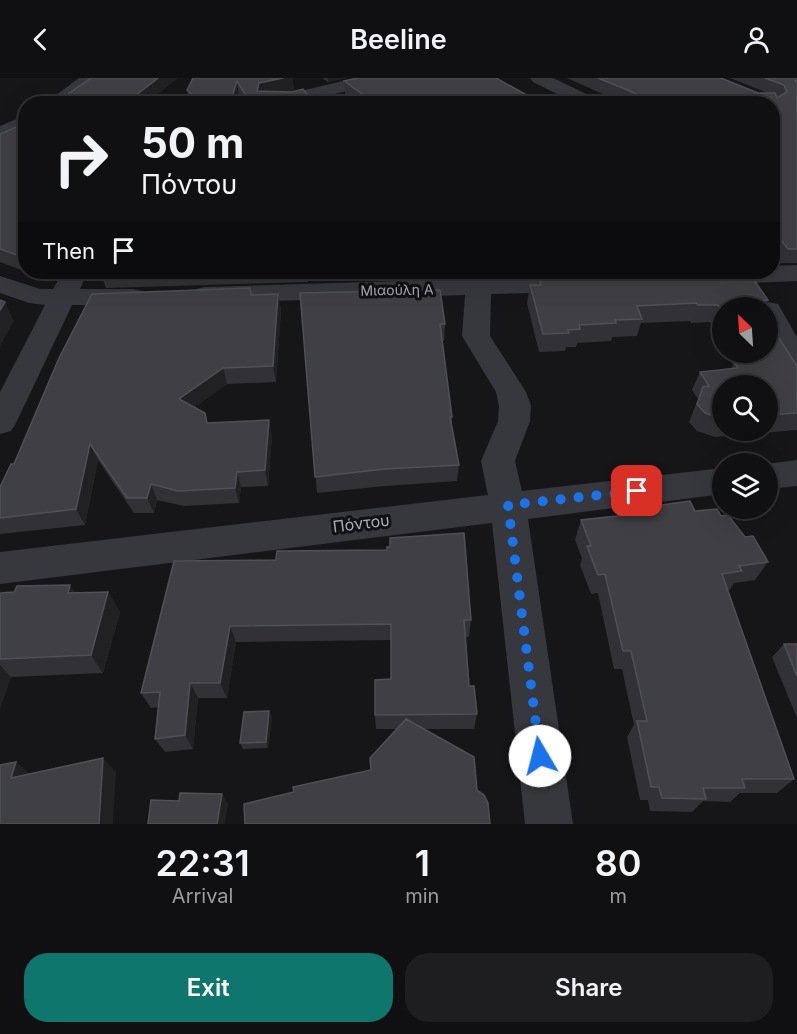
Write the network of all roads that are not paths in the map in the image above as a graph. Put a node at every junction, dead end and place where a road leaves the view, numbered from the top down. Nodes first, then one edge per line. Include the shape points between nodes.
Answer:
1 (91, 78) edge
2 (378, 78) edge
3 (539, 78) edge
4 (328, 83) edge
5 (65, 96) edge
6 (291, 96) edge
7 (340, 96) edge
8 (576, 96) edge
9 (18, 125) edge
10 (0, 133) edge
11 (780, 273) edge
12 (797, 273) edge
13 (72, 279) edge
14 (751, 279) edge
15 (479, 280) edge
16 (596, 283) edge
17 (0, 284) edge
18 (761, 297) edge
19 (62, 299) junction
20 (778, 329) edge
21 (797, 363) edge
22 (0, 423) edge
23 (797, 473) edge
24 (778, 475) edge
25 (712, 482) edge
26 (508, 505) junction
27 (0, 568) edge
28 (549, 824) edge

1 - 5 street
2 - 4 street
3 - 8 street
4 - 6 street
4 - 7 street
9 - 10 street
11 - 12 street
13 - 19 street
14 - 18 street
15 - 16 street, Μιαούλη Α
15 - 19 street, Μιαούλη Α
15 - 26 street via 476,336 511,392 514,406 514,421 498,461
17 - 19 street, Μιαούλη Α via 38,297
19 - 22 street
20 - 21 street
23 - 24 street
25 - 26 street, Πόντου
26 - 27 street, Πόντου
26 - 28 street

